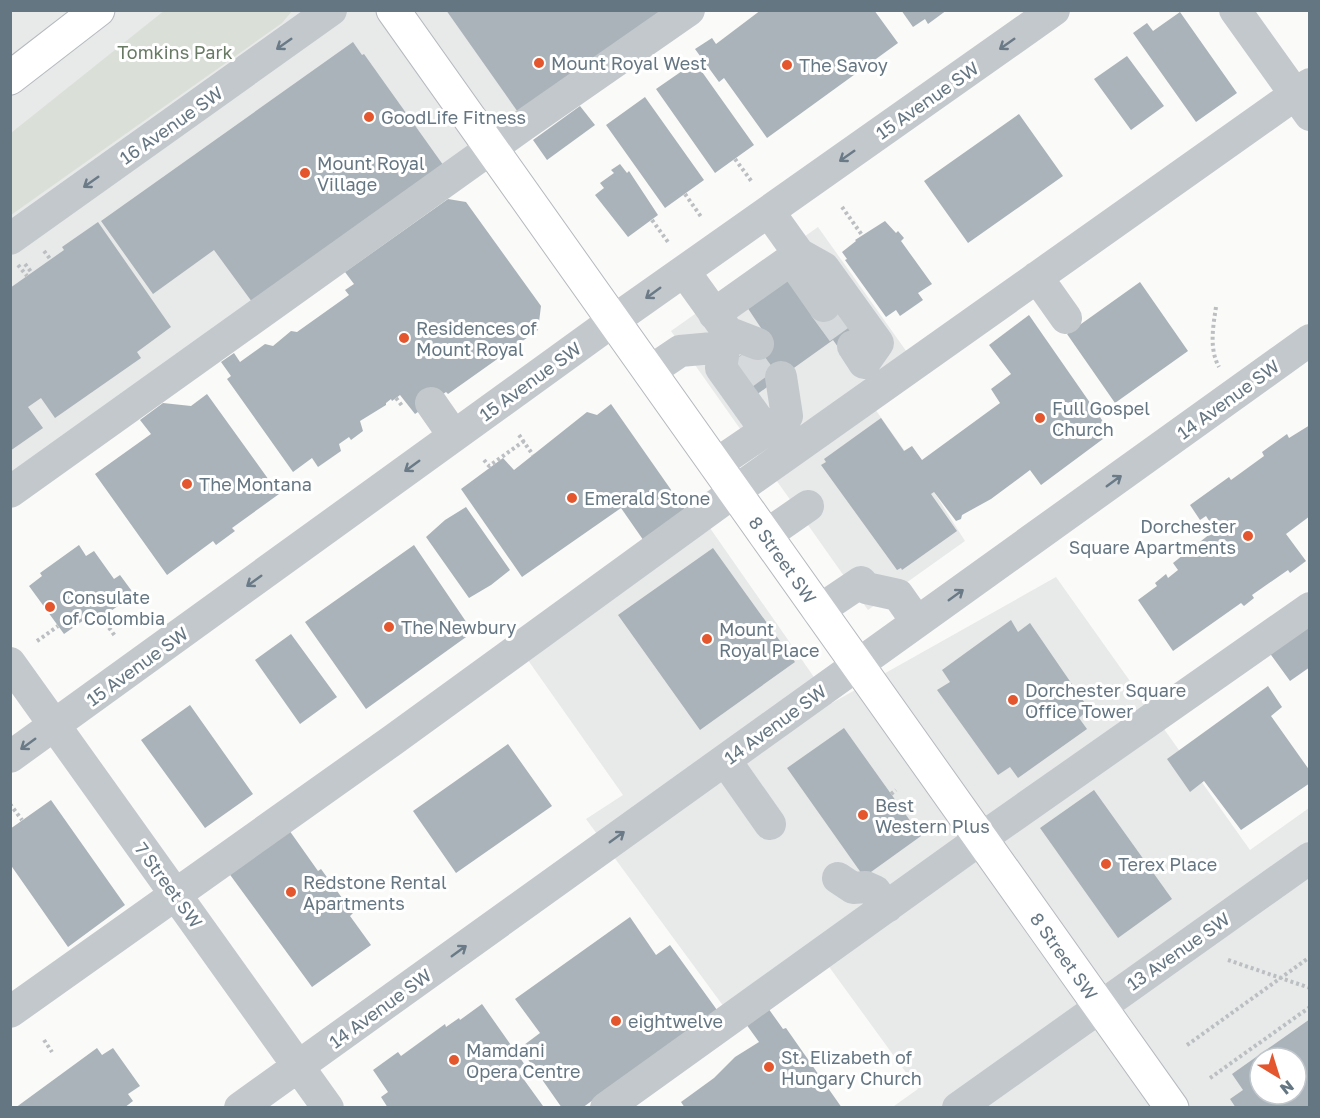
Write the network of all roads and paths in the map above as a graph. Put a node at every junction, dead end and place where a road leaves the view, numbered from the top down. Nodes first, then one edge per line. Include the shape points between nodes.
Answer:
1 (98, 10) edge
2 (332, 10) edge
3 (393, 10) edge
4 (689, 10) edge
5 (1054, 10) edge
6 (1235, 10) edge
7 (10, 78) edge
8 (1305, 98) edge
9 (491, 149) junction
10 (735, 159) dead end
11 (752, 182) dead end
12 (685, 194) dead end
13 (842, 207) dead end
14 (769, 212) junction
15 (702, 218) dead end
16 (652, 220) dead end
17 (862, 234) dead end
18 (668, 242) dead end
19 (16, 253) edge
20 (795, 257) junction
21 (684, 272) junction
22 (32, 273) dead end
23 (27, 276) dead end
24 (1037, 277) junction
25 (824, 306) tunnel mouth
26 (1216, 307) dead end
27 (1066, 318) dead end
28 (613, 321) junction
29 (733, 338) junction
30 (1310, 340) edge
31 (858, 354) dead end
32 (1219, 367) dead end
33 (649, 372) junction
34 (774, 382) tunnel mouth
35 (431, 403) dead end
36 (777, 424) junction
37 (519, 435) dead end
38 (454, 436) junction
39 (524, 441) junction
40 (533, 455) dead end
41 (484, 460) dead end
42 (715, 465) junction
43 (10, 492) edge
44 (734, 492) junction
45 (808, 506) dead end
46 (765, 536) junction
47 (1310, 608) edge
48 (818, 611) junction
49 (102, 618) dead end
50 (918, 622) junction
51 (58, 626) dead end
52 (115, 636) dead end
53 (37, 641) dead end
54 (10, 663) edge
55 (857, 665) junction
56 (55, 725) junction
57 (10, 757) edge
58 (724, 760) junction
59 (896, 790) dead end
60 (891, 794) dead end
61 (10, 804) edge
62 (22, 820) dead end
63 (770, 824) dead end
64 (982, 838) junction
65 (1310, 858) edge
66 (838, 878) dead end
67 (176, 893) junction
68 (887, 907) junction
69 (1310, 957) edge
70 (1228, 960) dead end
71 (1281, 977) junction
72 (1310, 988) edge
73 (1100, 1006) junction
74 (1310, 1007) edge
75 (10, 1012) edge
76 (44, 1040) dead end
77 (1186, 1045) dead end
78 (52, 1052) dead end
79 (299, 1067) junction
80 (1210, 1078) dead end
81 (240, 1107) edge
82 (328, 1107) edge
83 (606, 1107) edge
84 (958, 1107) edge
85 (1172, 1107) edge

1 - 7 main road
2 -> 19 street, 16 Avenue SW
3 - 9 main road, 8 Street SW
4 - 9 street
5 -> 14 street, 15 Avenue SW
6 - 8 street
8 - 24 street
9 - 28 main road, 8 Street SW
9 - 43 street
10 - 11 path
12 - 15 path
13 - 17 path
14 - 20 street
14 - 21 street, 15 Avenue SW
16 - 18 path
19 - 22 path
19 - 23 path
20 - 25 street
20 - 29 street
20 - 31 street via 824,268 878,343
21 -> 28 street, 15 Avenue SW
21 - 29 street
24 - 27 street
24 - 44 street
26 - 32 path via 1212,329 1214,358
28 - 33 main road, 8 Street SW
28 - 38 street, 15 Avenue SW
29 - 33 street via 680,351
29 - 36 street via 721,368
50 -> 30 street, 14 Avenue SW
33 - 42 main road, 8 Street SW
34 - 36 street
35 - 38 street
36 - 42 street
37 - 39 path
38 -> 56 street, 15 Avenue SW
39 - 40 path
39 - 41 path via 489,465
42 - 44 main road, 8 Street SW
44 - 46 main road, 8 Street SW
44 - 67 street
45 - 46 street
46 - 48 main road, 8 Street SW
47 - 64 street
48 - 50 street via 861,582 866,588 898,595
48 - 55 main road, 8 Street SW
49 - 52 path
50 - 55 street, 14 Avenue SW
51 - 53 path
54 - 56 street, 7 Street SW
55 - 58 street, 14 Avenue SW
55 - 64 main road, 8 Street SW
56 -> 57 street, 15 Avenue SW
56 - 67 street, 7 Street SW
58 - 63 street
79 -> 58 street, 14 Avenue SW
59 - 60 path
61 - 62 path
64 - 68 street
64 - 73 main road, 8 Street SW
65 - 73 street, 13 Avenue SW
66 - 68 street via 853,888 875,891
67 - 75 street
67 - 79 street, 7 Street SW
68 - 83 street
69 - 71 path
70 - 71 path
71 - 72 path
71 - 77 path
73 - 84 street, 13 Avenue SW
73 - 85 main road, 8 Street SW
74 - 80 path
76 - 78 path
79 - 81 street, 14 Avenue SW
79 - 82 street, 7 Street SW

